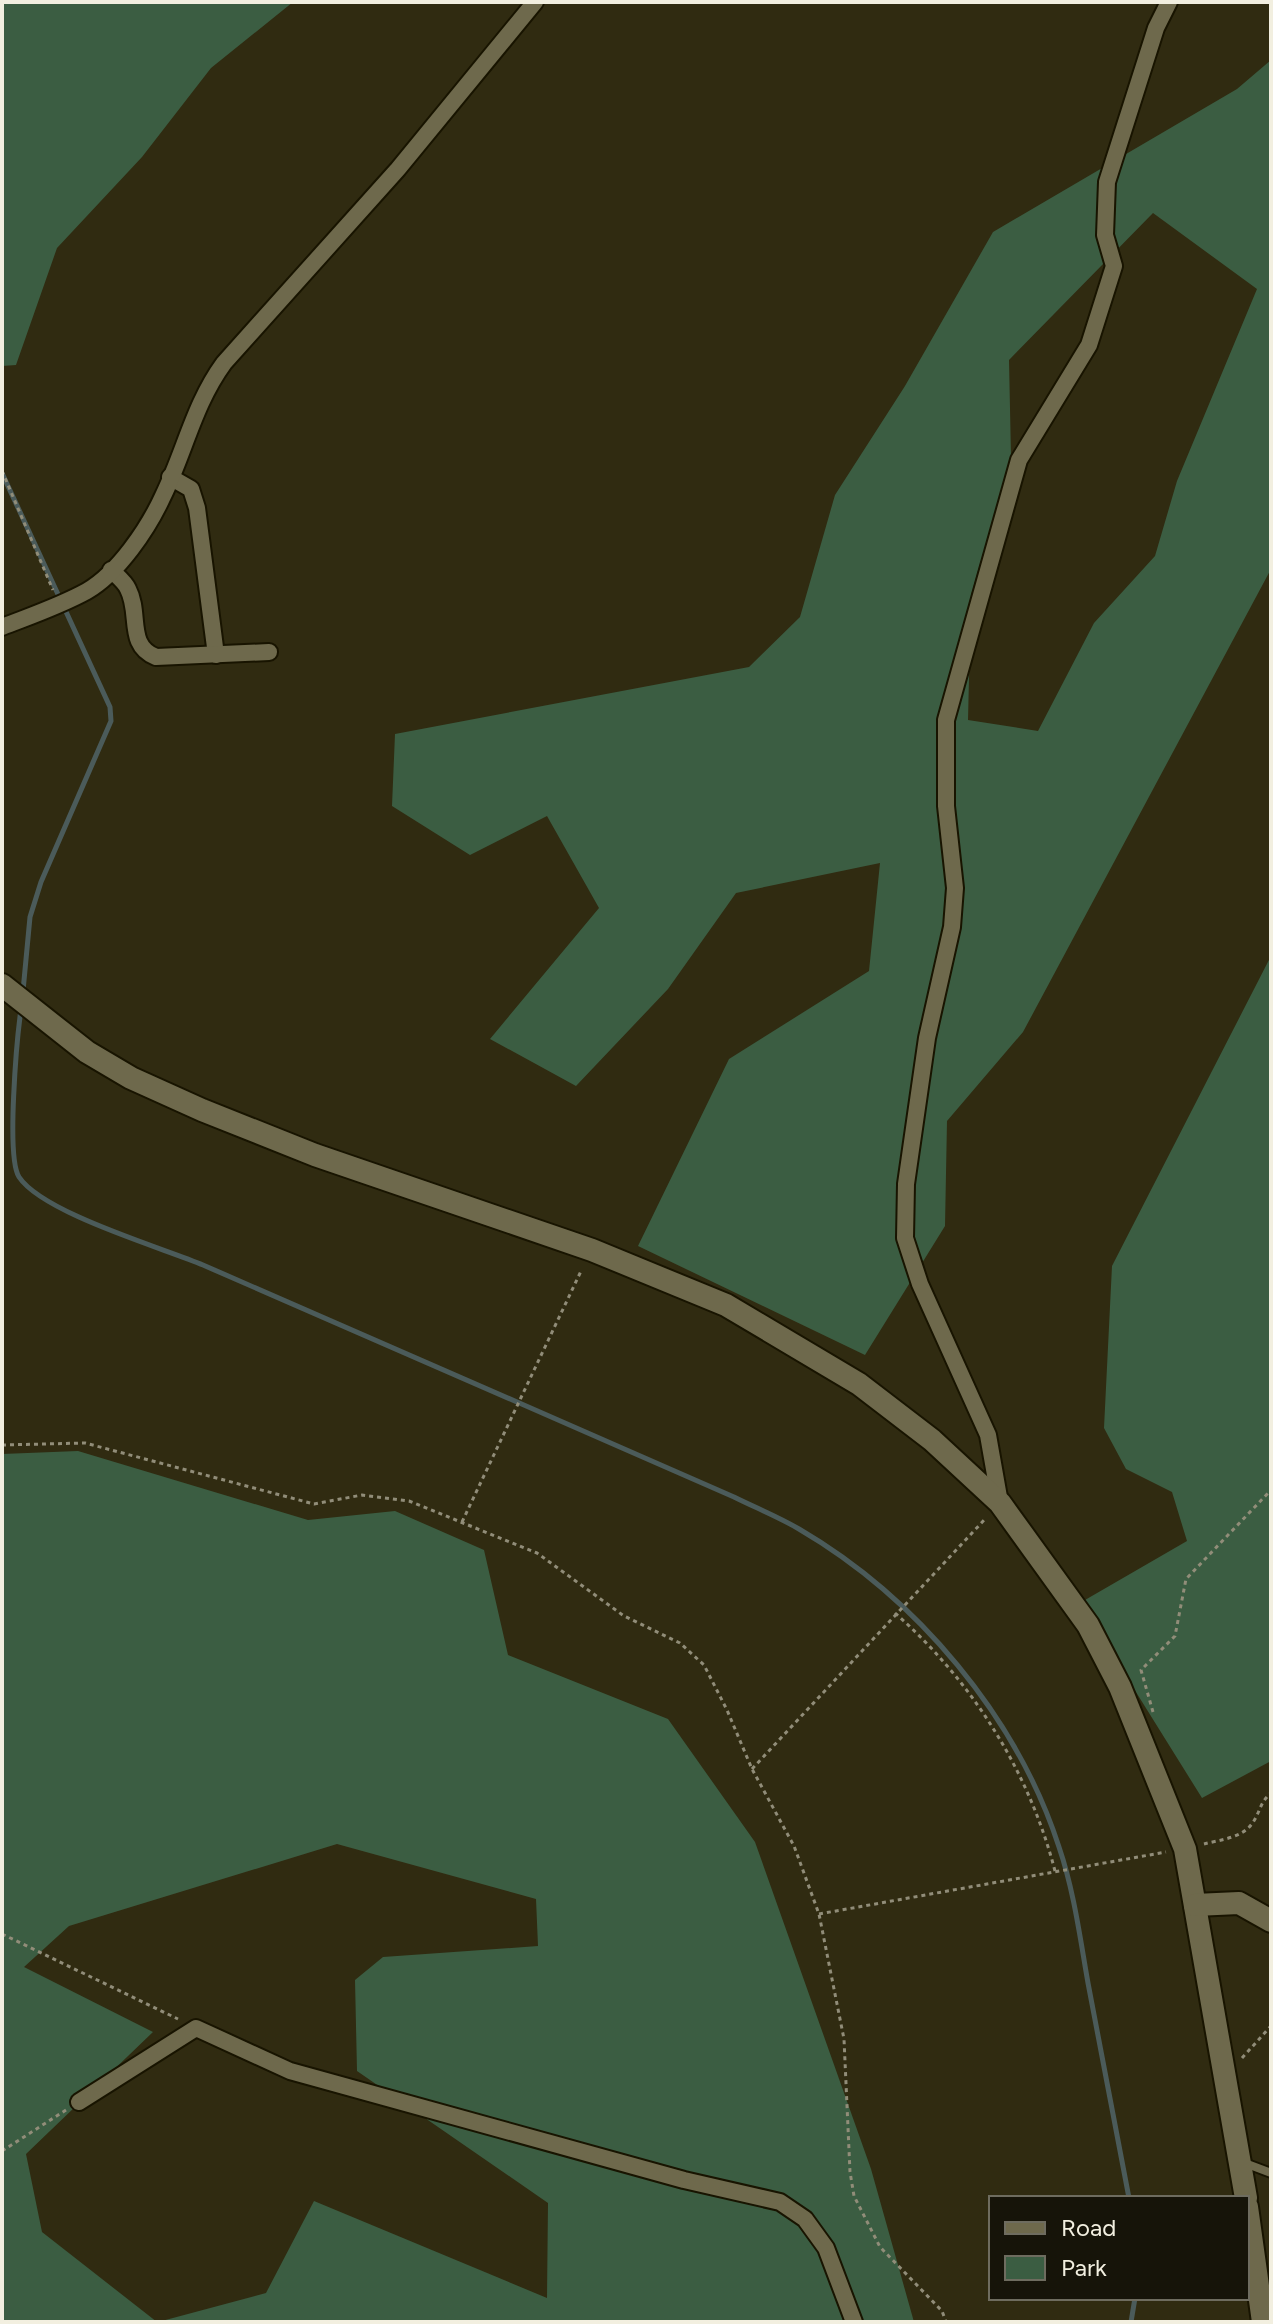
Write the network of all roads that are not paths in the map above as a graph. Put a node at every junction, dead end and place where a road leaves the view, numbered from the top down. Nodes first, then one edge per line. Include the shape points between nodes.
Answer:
1 (535, 2) edge
2 (1169, 2) edge
3 (170, 477) junction
4 (111, 570) junction
5 (2, 627) edge
6 (269, 652) dead end
7 (216, 655) junction
8 (2, 985) edge
9 (1000, 1503) junction
10 (1195, 1905) junction
11 (1271, 1921) edge
12 (79, 2102) road end
13 (1240, 2161) junction
14 (1271, 2173) edge
15 (1246, 2196) edge
16 (1249, 2221) edge
17 (854, 2322) edge
18 (1263, 2322) edge

1 - 3 street via 398,169 224,363 204,390
2 - 9 street via 1107,182 1105,235 1114,266 1089,345 1019,460 946,720 946,806 955,888 952,927 927,1038 906,1184 905,1238 920,1284 988,1435
3 - 4 street via 144,529
3 - 7 street via 191,489 197,508
4 - 5 street via 89,590
4 - 7 street via 128,588 138,645 147,654
6 - 7 street
8 - 9 street via 87,1052 131,1078 315,1155 592,1250 726,1305 816,1356 932,1440
9 - 10 street via 1088,1625 1120,1687 1185,1849
10 - 11 street via 1239,1903
10 - 13 street
12 - 17 street via 196,2028 290,2071 780,2202 805,2219 826,2248
13 - 14 lane
13 - 15 street
16 - 18 street

